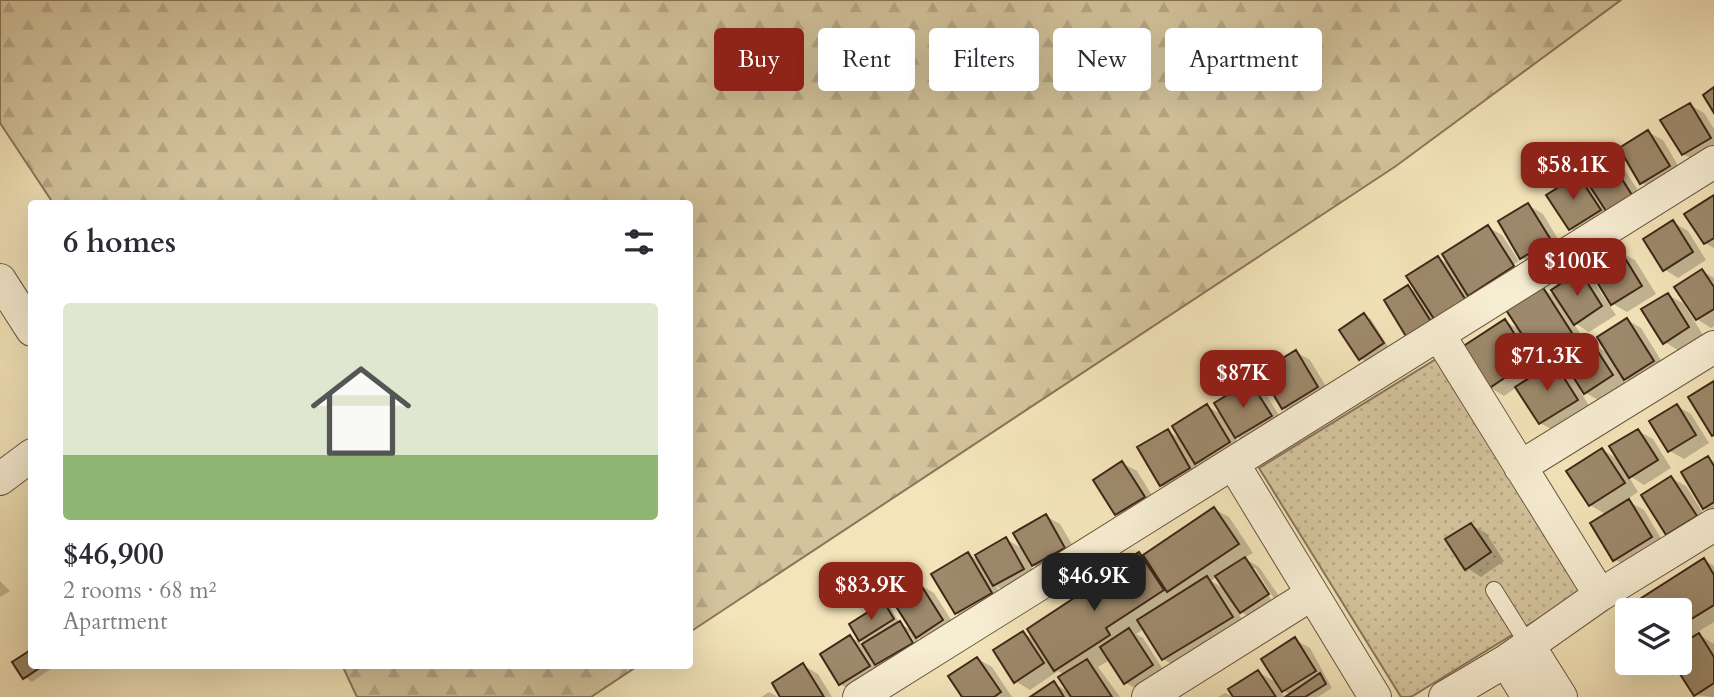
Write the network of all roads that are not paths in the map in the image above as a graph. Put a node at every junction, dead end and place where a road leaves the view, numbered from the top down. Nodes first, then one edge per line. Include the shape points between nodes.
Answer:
1 (1714, 162) edge
2 (0, 280) edge
3 (28, 324) edge
4 (1439, 335) junction
5 (1714, 347) edge
6 (28, 458) edge
7 (1234, 465) junction
8 (1520, 467) junction
9 (0, 479) edge
10 (1714, 525) edge
11 (1494, 590) dead end
12 (1312, 594) junction
13 (1600, 595) junction
14 (1518, 654) junction
15 (859, 697) edge
16 (1148, 697) edge
17 (1376, 697) edge
18 (1445, 697) edge
19 (1528, 697) edge
20 (1561, 697) edge

1 - 4 street
2 - 3 street
4 - 7 street
4 - 8 street
5 - 8 street
6 - 9 street
7 - 12 street
7 - 15 street
8 - 13 street
10 - 13 street
11 - 14 lane
12 - 16 street
12 - 17 street
13 - 14 street
14 - 18 street
14 - 19 street
14 - 20 street

